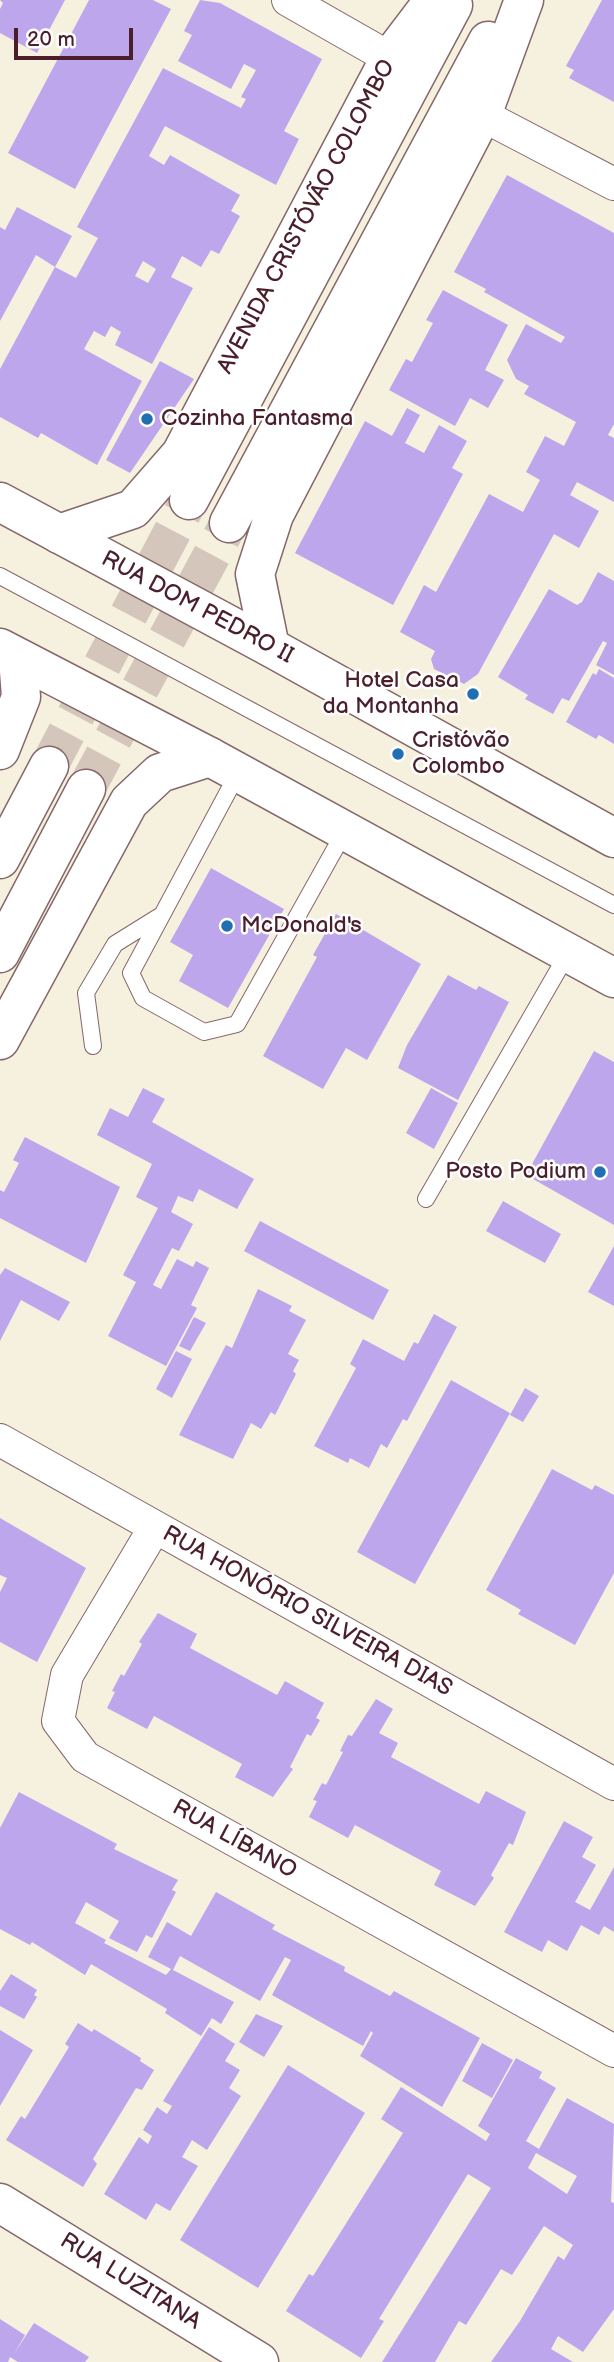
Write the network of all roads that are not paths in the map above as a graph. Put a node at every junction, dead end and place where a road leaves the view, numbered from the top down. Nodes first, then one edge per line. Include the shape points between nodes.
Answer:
1 (288, 0) edge
2 (434, 0) edge
3 (456, 0) edge
4 (510, 0) edge
5 (524, 0) edge
6 (403, 65) junction
7 (482, 115) junction
8 (614, 184) edge
9 (189, 500) tunnel mouth
10 (0, 502) edge
11 (229, 523) tunnel mouth
12 (59, 534) junction
13 (0, 576) edge
14 (270, 647) junction
15 (9, 653) edge
16 (0, 750) edge
17 (224, 765) junction
18 (49, 766) tunnel mouth
19 (86, 789) tunnel mouth
20 (345, 831) junction
21 (614, 838) edge
22 (0, 859) edge
23 (614, 905) edge
24 (162, 915) junction
25 (0, 953) edge
26 (568, 953) junction
27 (614, 978) edge
28 (0, 1040) edge
29 (93, 1046) dead end
30 (426, 1199) dead end
31 (0, 1440) edge
32 (155, 1527) junction
33 (614, 1784) edge
34 (614, 2051) edge
35 (0, 2203) edge
36 (259, 2362) edge

1 - 6 street
2 - 6 main road, AVENIDA CRISTÓVÃO COLOMBO
3 - 6 main road
4 - 11 main road
5 - 7 main road
6 - 9 main road
6 - 12 main road, AVENIDA CRISTÓVÃO COLOMBO via 181,454 133,509
7 - 8 street
7 - 14 main road via 274,515 255,574
10 - 12 main road, RUA DOM PEDRO II
12 - 14 main road, RUA DOM PEDRO II
13 - 23 lane
14 - 21 main road, RUA DOM PEDRO II
15 - 16 main road via 22,697
15 - 17 main road
17 - 20 main road
17 - 24 lane
17 - 28 main road via 160,773 129,802
18 - 22 main road
19 - 25 main road
20 - 24 lane via 237,1024 204,1032 143,998 131,973
20 - 26 main road
24 - 29 lane via 115,944 86,993
26 - 27 main road
26 - 30 lane
31 - 32 street, RUA HONÓRIO SILVEIRA DIAS
32 - 33 street, RUA HONÓRIO SILVEIRA DIAS
32 - 34 street, RUA LÍBANO via 67,1675 58,1721 85,1756
35 - 36 main road, RUA LUZITANA

